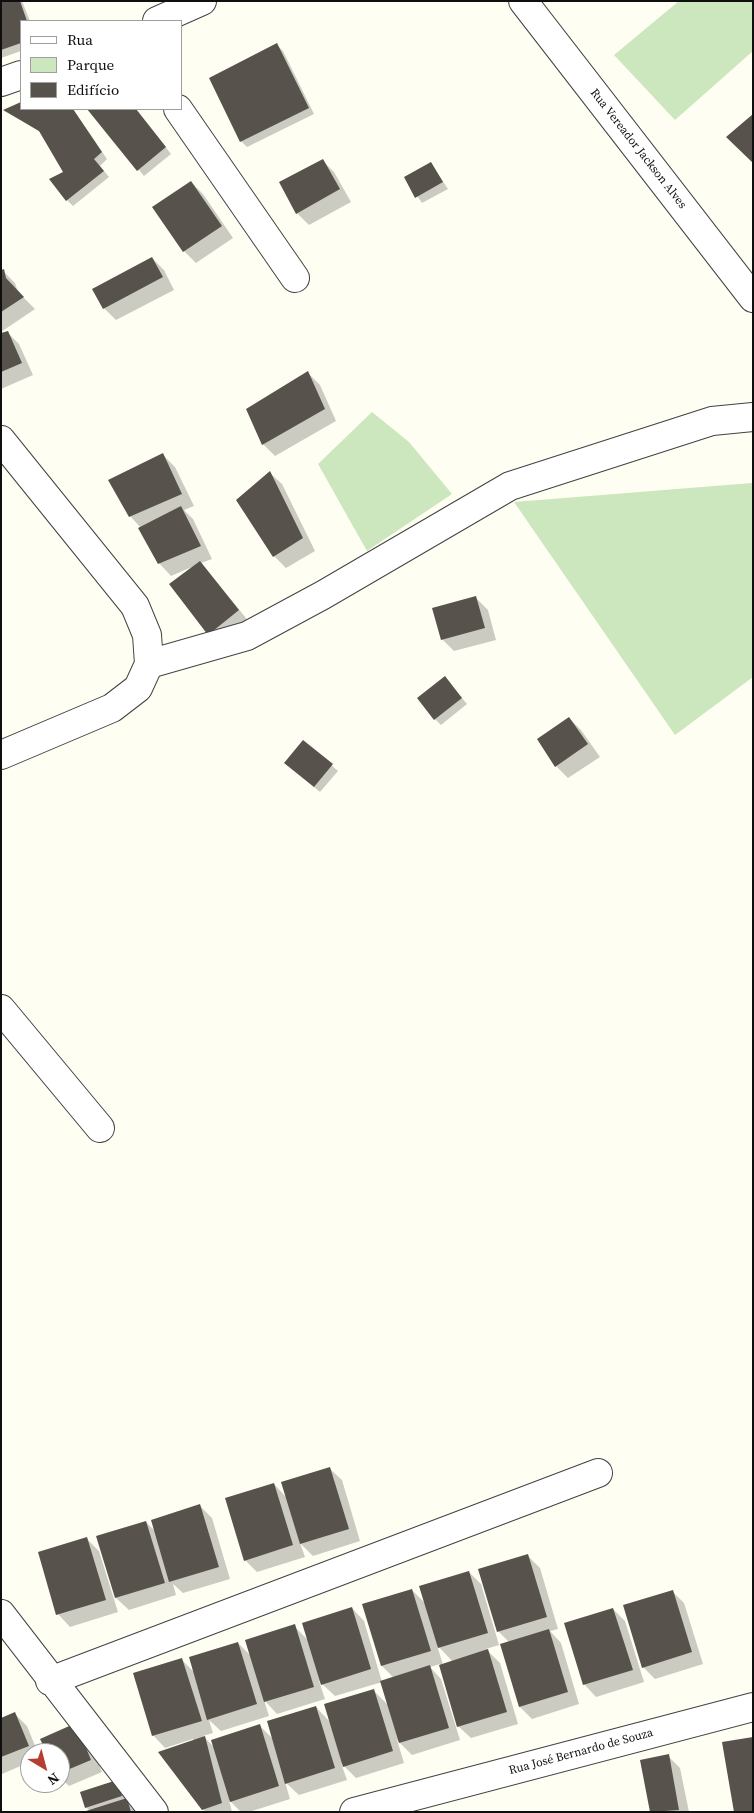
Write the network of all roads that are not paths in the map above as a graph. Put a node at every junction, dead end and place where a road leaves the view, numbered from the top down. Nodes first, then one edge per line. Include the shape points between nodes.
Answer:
1 (202, 1) edge
2 (523, 1) edge
3 (159, 20) edge
4 (20, 75) edge
5 (1, 82) edge
6 (179, 110) edge
7 (295, 278) dead end
8 (753, 298) edge
9 (753, 417) edge
10 (1, 440) edge
11 (149, 664) junction
12 (1, 755) edge
13 (1, 1009) edge
14 (100, 1128) dead end
15 (598, 1473) dead end
16 (1, 1614) edge
17 (50, 1681) junction
18 (753, 1707) edge
19 (410, 1804) edge
20 (154, 1812) edge
21 (354, 1812) edge

1 - 3 street
2 - 8 street, Rua Vereador Jackson Alves
4 - 5 street
6 - 7 street
9 - 11 street via 712,422 510,486 247,636
10 - 11 street via 135,606 147,635
11 - 12 street via 138,688 112,708
13 - 14 street
15 - 17 street
16 - 17 street
17 - 20 street
18 - 19 street, Rua José Bernardo de Souza
19 - 21 street, Rua José Bernardo de Souza

